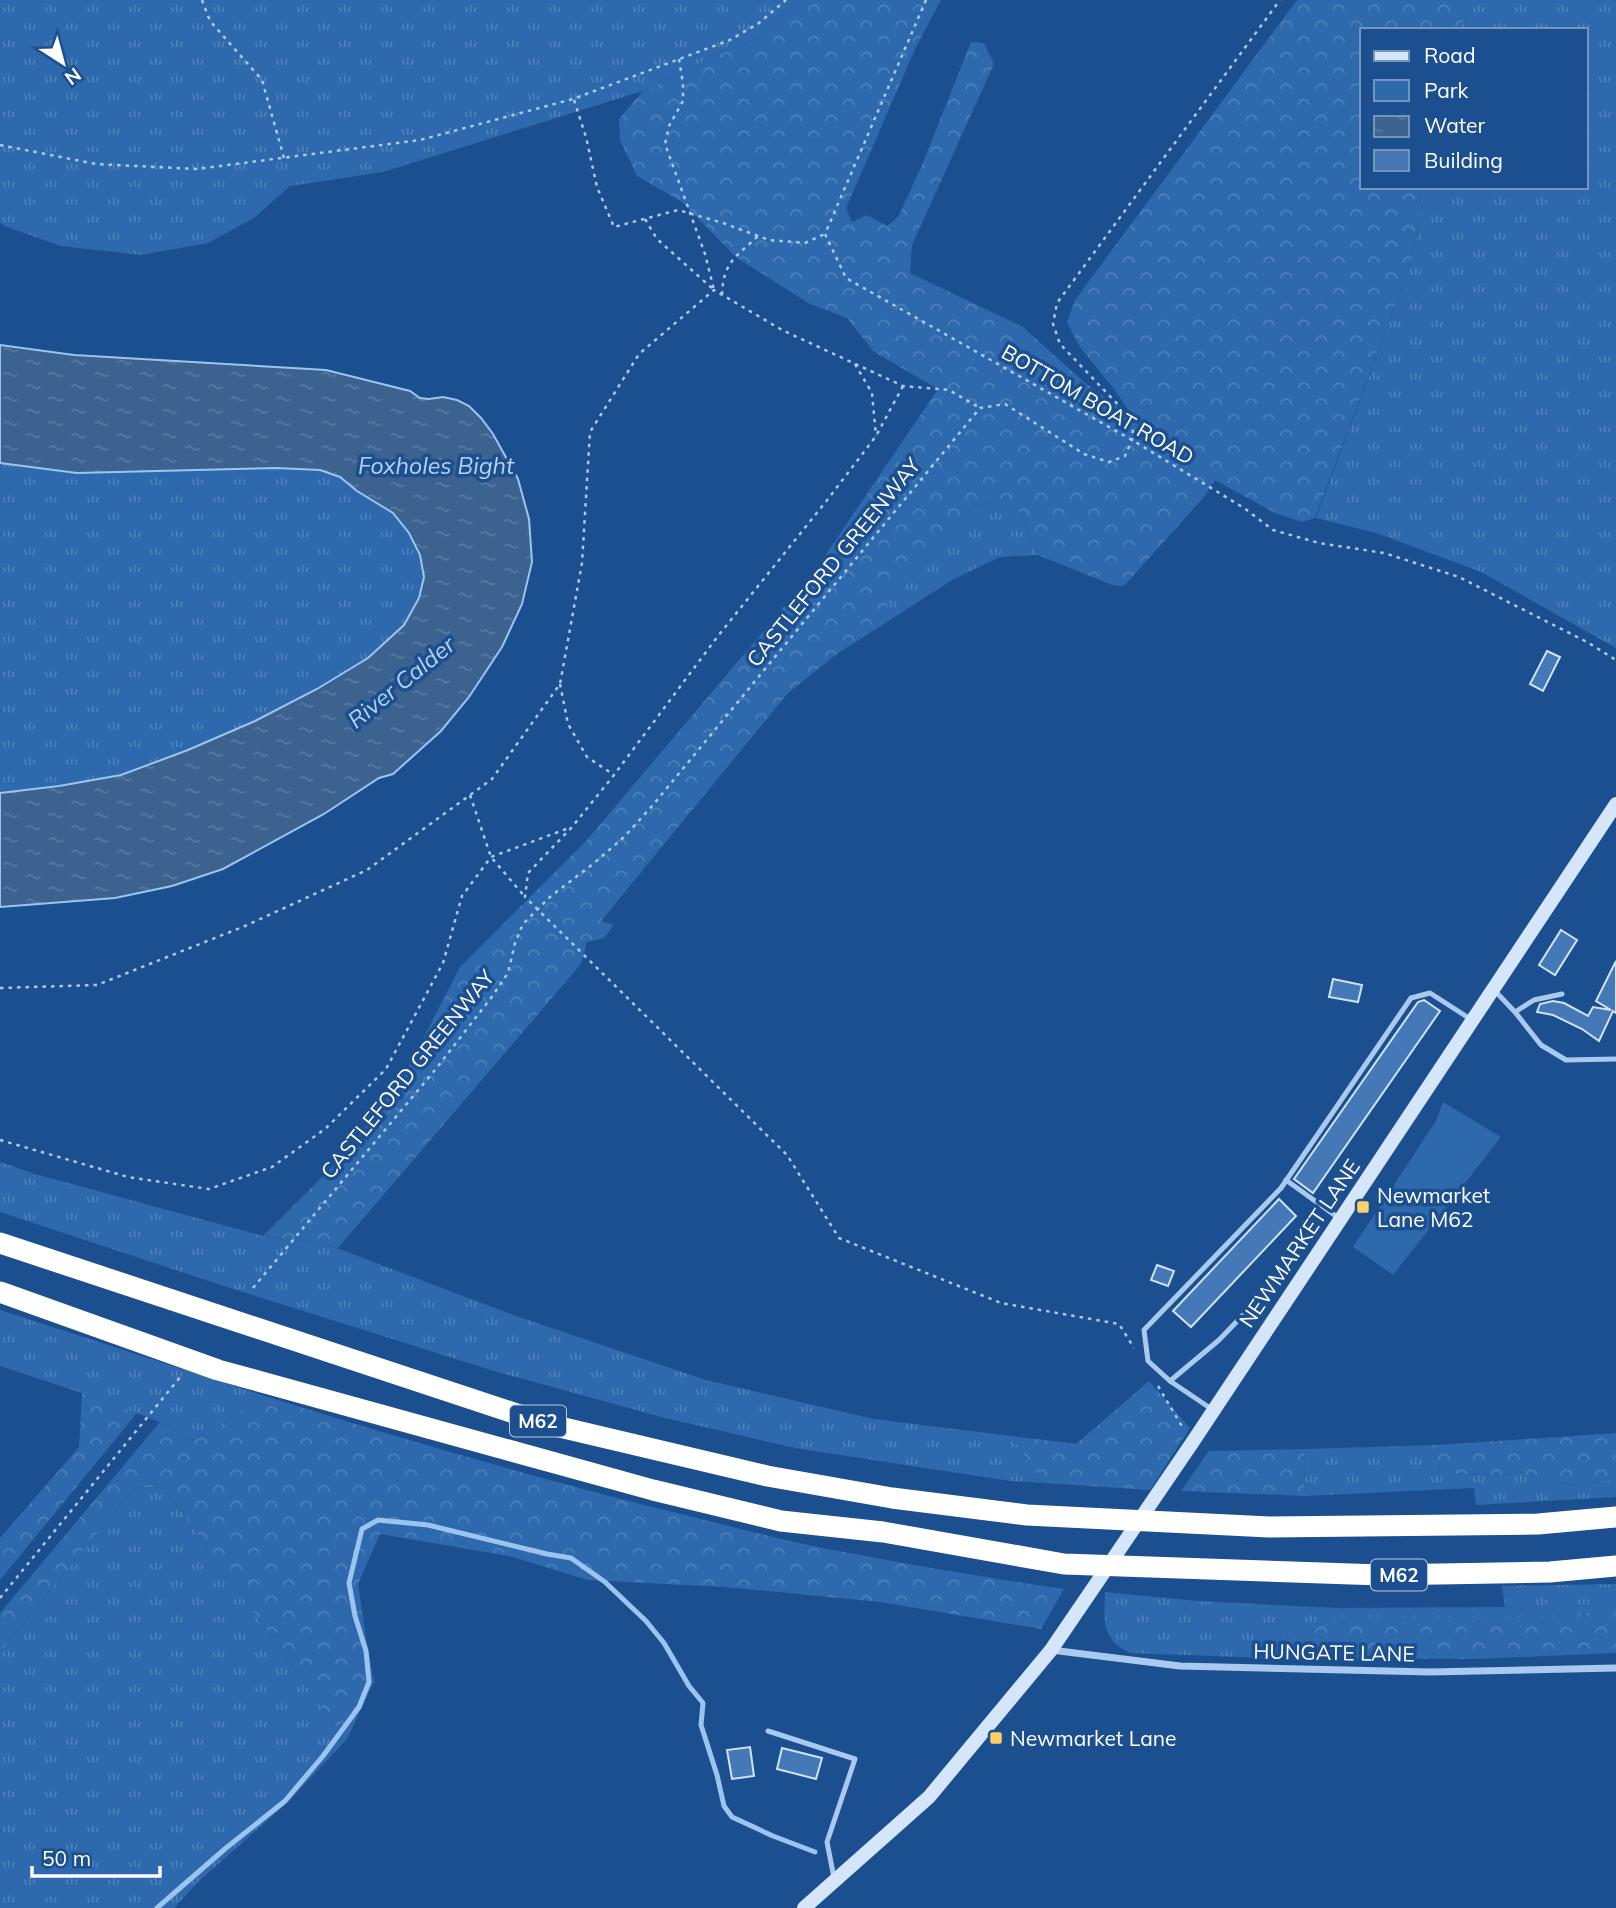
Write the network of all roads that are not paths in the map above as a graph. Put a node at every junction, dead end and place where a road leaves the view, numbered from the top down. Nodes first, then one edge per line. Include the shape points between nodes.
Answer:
1 (1616, 804) edge
2 (1493, 988) junction
3 (1562, 994) dead end
4 (1516, 1012) junction
5 (1472, 1020) junction
6 (1616, 1059) edge
7 (1286, 1180) junction
8 (1340, 1219) junction
9 (0, 1242) edge
10 (1266, 1291) dead end
11 (0, 1292) edge
12 (1170, 1381) junction
13 (1213, 1410) junction
14 (1616, 1517) edge
15 (1616, 1566) edge
16 (1051, 1650) junction
17 (1616, 1668) edge
18 (768, 1731) dead end
19 (834, 1881) junction
20 (804, 1908) edge

1 - 2 main road, NEWMARKET LANE
2 - 4 lane
2 - 5 main road, NEWMARKET LANE
3 - 4 lane via 1534,1000
4 - 6 lane via 1541,1045 1566,1060
5 - 7 lane via 1430,993 1410,998
5 - 8 main road, NEWMARKET LANE
7 - 8 lane
7 - 12 lane via 1144,1330 1149,1361
8 - 13 main road, NEWMARKET LANE
9 - 14 highway, M62 via 547,1424 767,1476 892,1498 1027,1515 1269,1527 1538,1524
10 - 12 lane via 1219,1340
11 - 15 highway, M62 via 218,1370 781,1521 883,1532 1064,1563 1381,1575
12 - 13 lane
13 - 16 main road, NEWMARKET LANE
16 - 17 street, HUNGATE LANE via 1180,1665 1430,1672
16 - 19 main road, NEWMARKET LANE via 929,1797
18 - 19 lane via 855,1759 827,1842
19 - 20 main road, NEWMARKET LANE

